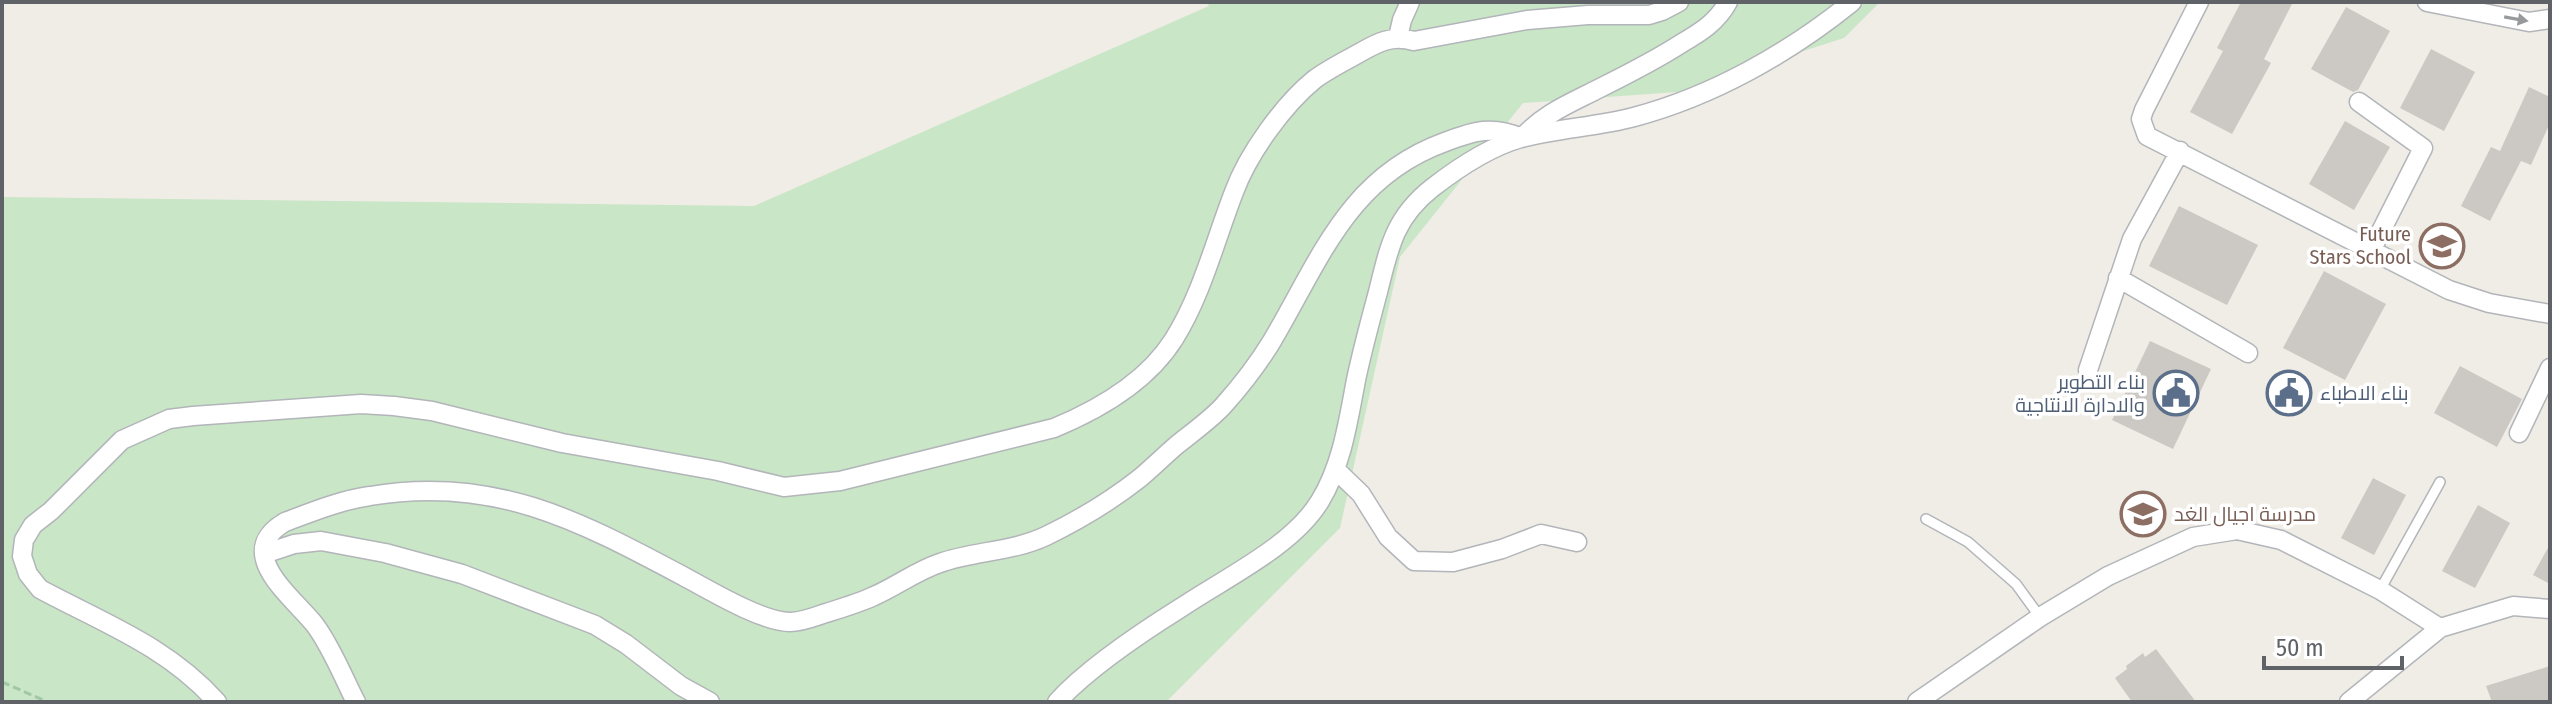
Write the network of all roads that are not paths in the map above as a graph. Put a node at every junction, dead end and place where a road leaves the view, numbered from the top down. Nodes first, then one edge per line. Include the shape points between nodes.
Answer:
1 (1410, 2) edge
2 (1679, 2) edge
3 (1728, 2) edge
4 (1852, 2) edge
5 (2199, 2) edge
6 (2427, 2) edge
7 (2550, 19) edge
8 (1398, 37) junction
9 (2359, 102) dead end
10 (1522, 138) junction
11 (2180, 151) junction
12 (2372, 249) junction
13 (2118, 278) junction
14 (2550, 314) edge
15 (2248, 353) dead end
16 (2550, 368) edge
17 (2088, 370) dead end
18 (2519, 433) dead end
19 (1335, 469) junction
20 (2440, 482) dead end
21 (1926, 519) dead end
22 (1577, 542) dead end
23 (264, 554) junction
24 (2380, 590) junction
25 (2550, 609) edge
26 (2040, 617) junction
27 (2440, 628) junction
28 (217, 702) edge
29 (356, 702) edge
30 (710, 702) edge
31 (1057, 702) edge
32 (1917, 702) edge
33 (2349, 702) edge

1 - 8 street
2 - 8 street via 1649,15 1527,20 1414,41
3 - 10 street via 1698,33 1556,109
4 - 10 street via 1798,43 1700,93 1634,117
5 - 11 street via 2141,119 2147,136
6 -> 7 street via 2529,22
8 - 28 street via 1341,63 1297,96 1249,158 1173,341 1113,398 1054,428 840,481 784,487 383,405 169,419 122,440 33,525 22,556 28,574 40,589 146,642
9 - 12 street via 2423,148
10 - 19 street via 1490,149 1431,189 1399,225 1386,257
10 - 23 street via 1486,129 1458,137 1401,161 1375,183 1328,238 1269,345 1221,409 1127,487 1044,537 943,562 845,607 801,621 774,619 571,520 496,496 456,492 366,496 304,515 275,528
11 - 12 street
11 - 13 street via 2142,219
12 - 14 street via 2470,298
13 - 15 street
13 - 17 street
16 - 18 street
19 - 22 street via 1361,494 1388,537 1414,561 1453,562 1541,534
19 - 31 street via 1318,506 1291,533 1089,672
20 - 24 lane
21 - 26 lane via 1968,542 2016,584
23 - 29 street via 274,580 315,625
23 - 30 street via 321,541 462,574 595,625
24 - 26 street via 2281,540 2237,530 2193,537 2108,576
24 - 27 street
25 - 27 street via 2513,606
26 - 32 street
27 - 33 street

